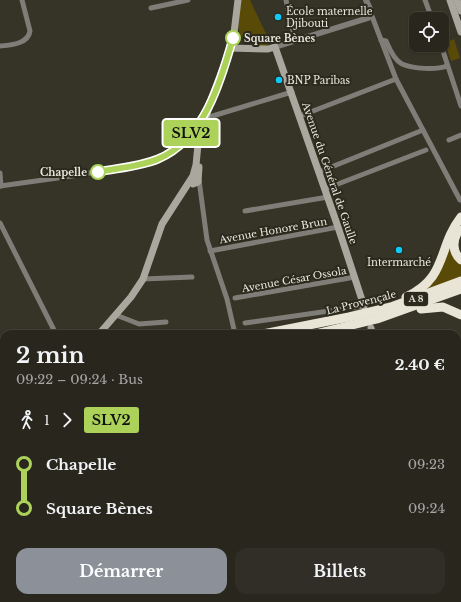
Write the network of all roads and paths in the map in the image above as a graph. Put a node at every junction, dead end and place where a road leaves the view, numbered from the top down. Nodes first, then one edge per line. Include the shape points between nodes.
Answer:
1 (22, 0) edge
2 (188, 0) edge
3 (238, 0) edge
4 (286, 0) edge
5 (366, 0) edge
6 (425, 0) edge
7 (450, 0) edge
8 (457, 0) edge
9 (151, 8) dead end
10 (370, 11) junction
11 (461, 11) edge
12 (429, 12) edge
13 (368, 18) junction
14 (375, 23) junction
15 (461, 32) edge
16 (294, 40) junction
17 (381, 40) junction
18 (0, 46) edge
19 (275, 47) junction
20 (230, 48) junction
21 (443, 52) edge
22 (447, 66) junction
23 (396, 79) junction
24 (292, 92) junction
25 (210, 102) junction
26 (461, 106) edge
27 (300, 116) junction
28 (206, 118) junction
29 (200, 124) junction
30 (423, 130) junction
31 (203, 132) junction
32 (461, 135) edge
33 (449, 140) dead end
34 (426, 150) dead end
35 (319, 172) junction
36 (0, 173) edge
37 (195, 181) junction
38 (0, 187) edge
39 (327, 193) junction
40 (460, 200) dead end
41 (245, 211) dead end
42 (461, 217) edge
43 (0, 223) edge
44 (338, 227) junction
45 (461, 227) edge
46 (210, 251) junction
47 (461, 260) edge
48 (192, 277) dead end
49 (355, 277) junction
50 (143, 280) junction
51 (461, 281) edge
52 (461, 289) edge
53 (235, 298) dead end
54 (367, 309) junction
55 (116, 315) junction
56 (461, 315) edge
57 (377, 319) junction
58 (166, 322) dead end
59 (245, 323) dead end
60 (54, 330) edge
61 (103, 330) edge
62 (234, 330) edge
63 (280, 330) edge
64 (332, 330) edge

1 - 18 street via 30,35 23,41
2 - 9 street
3 - 20 main road
4 - 16 street
5 - 10 street
6 - 12 street
7 - 15 main road
8 - 11 main road
10 - 13 street
10 - 14 street
13 - 14 street
13 - 16 street
14 - 17 street
16 - 19 street
17 - 22 street via 386,41 389,50 402,64 432,70
17 - 23 street
19 - 20 main road
19 - 24 main road, Avenue du Général de Gaulle
20 - 25 main road
21 - 22 street
22 - 26 street
23 - 27 street
23 - 30 street
24 - 27 main road, Avenue du Général de Gaulle
24 - 28 street
25 - 28 main road
25 - 29 main road
27 - 35 main road, Avenue du Général de Gaulle
28 - 29 street
28 - 31 main road
29 - 31 street
29 - 37 main road
29 - 38 street via 177,148 153,161
30 - 35 street
30 - 40 street
31 - 37 main road
32 - 33 street
34 - 39 street
35 - 39 main road, Avenue du Général de Gaulle
36 - 38 street
37 - 46 street via 201,197
37 - 50 main road via 162,224
39 - 41 street
39 - 44 main road, Avenue du Général de Gaulle
42 - 54 highway via 452,231 438,269 431,280 413,294
43 - 60 street
44 - 46 street, Avenue Honore Brun
44 - 49 main road, Avenue du Général de Gaulle
45 - 47 highway via 454,247
46 - 62 street via 226,295
48 - 50 street
49 - 53 street, Avenue César Ossola
49 - 54 main road, Avenue du Général de Gaulle
50 - 55 main road
51 - 54 highway, La Provençale / A 8 via 418,298
52 - 57 highway, La Provençale / A 8
54 - 59 street
54 - 63 highway, La Provençale / A 8
55 - 58 street via 139,324
55 - 61 main road
56 - 57 highway via 438,307
57 - 64 highway, La Provençale / A 8

